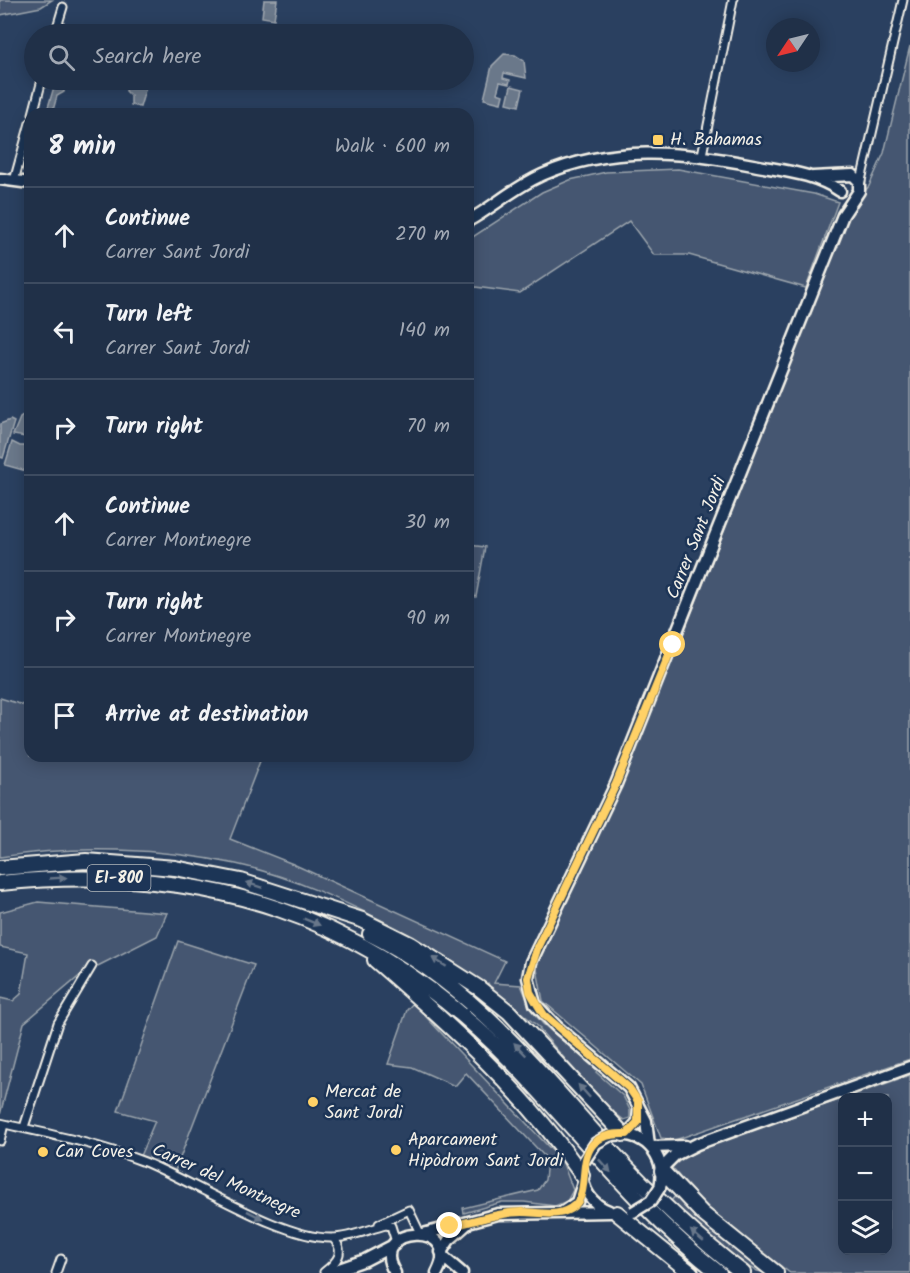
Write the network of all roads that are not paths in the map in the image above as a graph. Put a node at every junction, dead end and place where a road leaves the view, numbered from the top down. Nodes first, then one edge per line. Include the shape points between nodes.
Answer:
1 (733, 0) edge
2 (903, 0) edge
3 (63, 7) dead end
4 (58, 24) edge
5 (39, 90) edge
6 (35, 108) edge
7 (24, 145) edge
8 (702, 155) junction
9 (866, 157) junction
10 (849, 175) junction
11 (813, 177) junction
12 (0, 179) edge
13 (14, 181) junction
14 (24, 182) edge
15 (860, 185) junction
16 (841, 193) junction
17 (854, 196) junction
18 (843, 215) junction
19 (474, 217) edge
20 (0, 868) edge
21 (0, 883) edge
22 (309, 904) junction
23 (351, 939) junction
24 (92, 966) dead end
25 (910, 1067) edge
26 (638, 1101) junction
27 (2, 1124) edge
28 (24, 1127) junction
29 (625, 1134) junction
30 (0, 1141) edge
31 (697, 1144) junction
32 (650, 1146) junction
33 (662, 1170) junction
34 (583, 1179) junction
35 (614, 1212) junction
36 (558, 1214) junction
37 (470, 1222) junction
38 (372, 1228) junction
39 (422, 1234) junction
40 (333, 1238) junction
41 (395, 1243) junction
42 (441, 1254) junction
43 (61, 1259) dead end
44 (56, 1273) edge
45 (323, 1273) edge
46 (328, 1273) edge
47 (395, 1273) edge
48 (437, 1273) edge
49 (462, 1273) edge
50 (691, 1273) edge
51 (719, 1273) edge
52 (743, 1273) edge
53 (776, 1273) edge

1 - 8 street
2 - 9 street
3 - 4 street
5 - 6 street
7 - 13 street
8 - 11 street
8 - 19 street via 651,153 582,162 541,175
9 - 10 street
9 - 15 street
10 - 11 street
10 - 15 street via 857,178
10 - 16 street via 839,181
11 - 16 street
12 - 13 street
13 - 14 street
15 - 17 street
16 - 17 street
16 - 18 street, Carrer Sant Jordi
17 - 18 street, Carrer Sant Jordi
18 - 26 street, Carrer Sant Jordi via 616,784 531,962 530,992 540,1009 622,1081
22 -> 20 highway, EI-800 via 241,881 145,864 86,861
21 -> 23 highway, EI-800 via 86,877 189,885 267,905
29 -> 22 highway via 543,1046 479,988 410,944 362,920
52 -> 22 highway, EI-800 via 644,1186 522,1050 467,1000 407,955
23 - 34 highway via 496,1072 540,1121
23 -> 51 highway, EI-800 via 433,991 480,1030 633,1196
24 - 28 street via 58,1023
25 - 31 street
26 - 29 street via 638,1122
26 - 32 street, Carrer Sant Jordi
27 - 28 street, Carrer del Montnegre
27 - 30 street
28 -> 40 street, Carrer del Montnegre via 104,1146 266,1220
29 - 32 street
29 - 34 street, bridge via 609,1136 591,1148 584,1161
31 - 32 street
31 - 33 street via 675,1155
32 - 33 street
33 - 35 street, bridge via 660,1187 651,1201 633,1212
33 - 53 highway via 704,1214
34 - 35 street via 596,1204
34 - 36 street via 577,1202
35 - 36 street
35 - 50 highway
36 - 37 street via 520,1212
37 - 39 street
37 - 42 street via 449,1240
38 - 39 street, Carrer del Montnegre via 409,1210
38 - 40 street, Carrer del Montnegre
38 - 41 street via 391,1226
39 - 41 street via 406,1235
39 - 42 street via 435,1241
40 - 45 street via 340,1254
41 - 46 street via 365,1260
41 - 47 street via 391,1261
42 - 48 street
42 - 49 street
43 - 44 street

